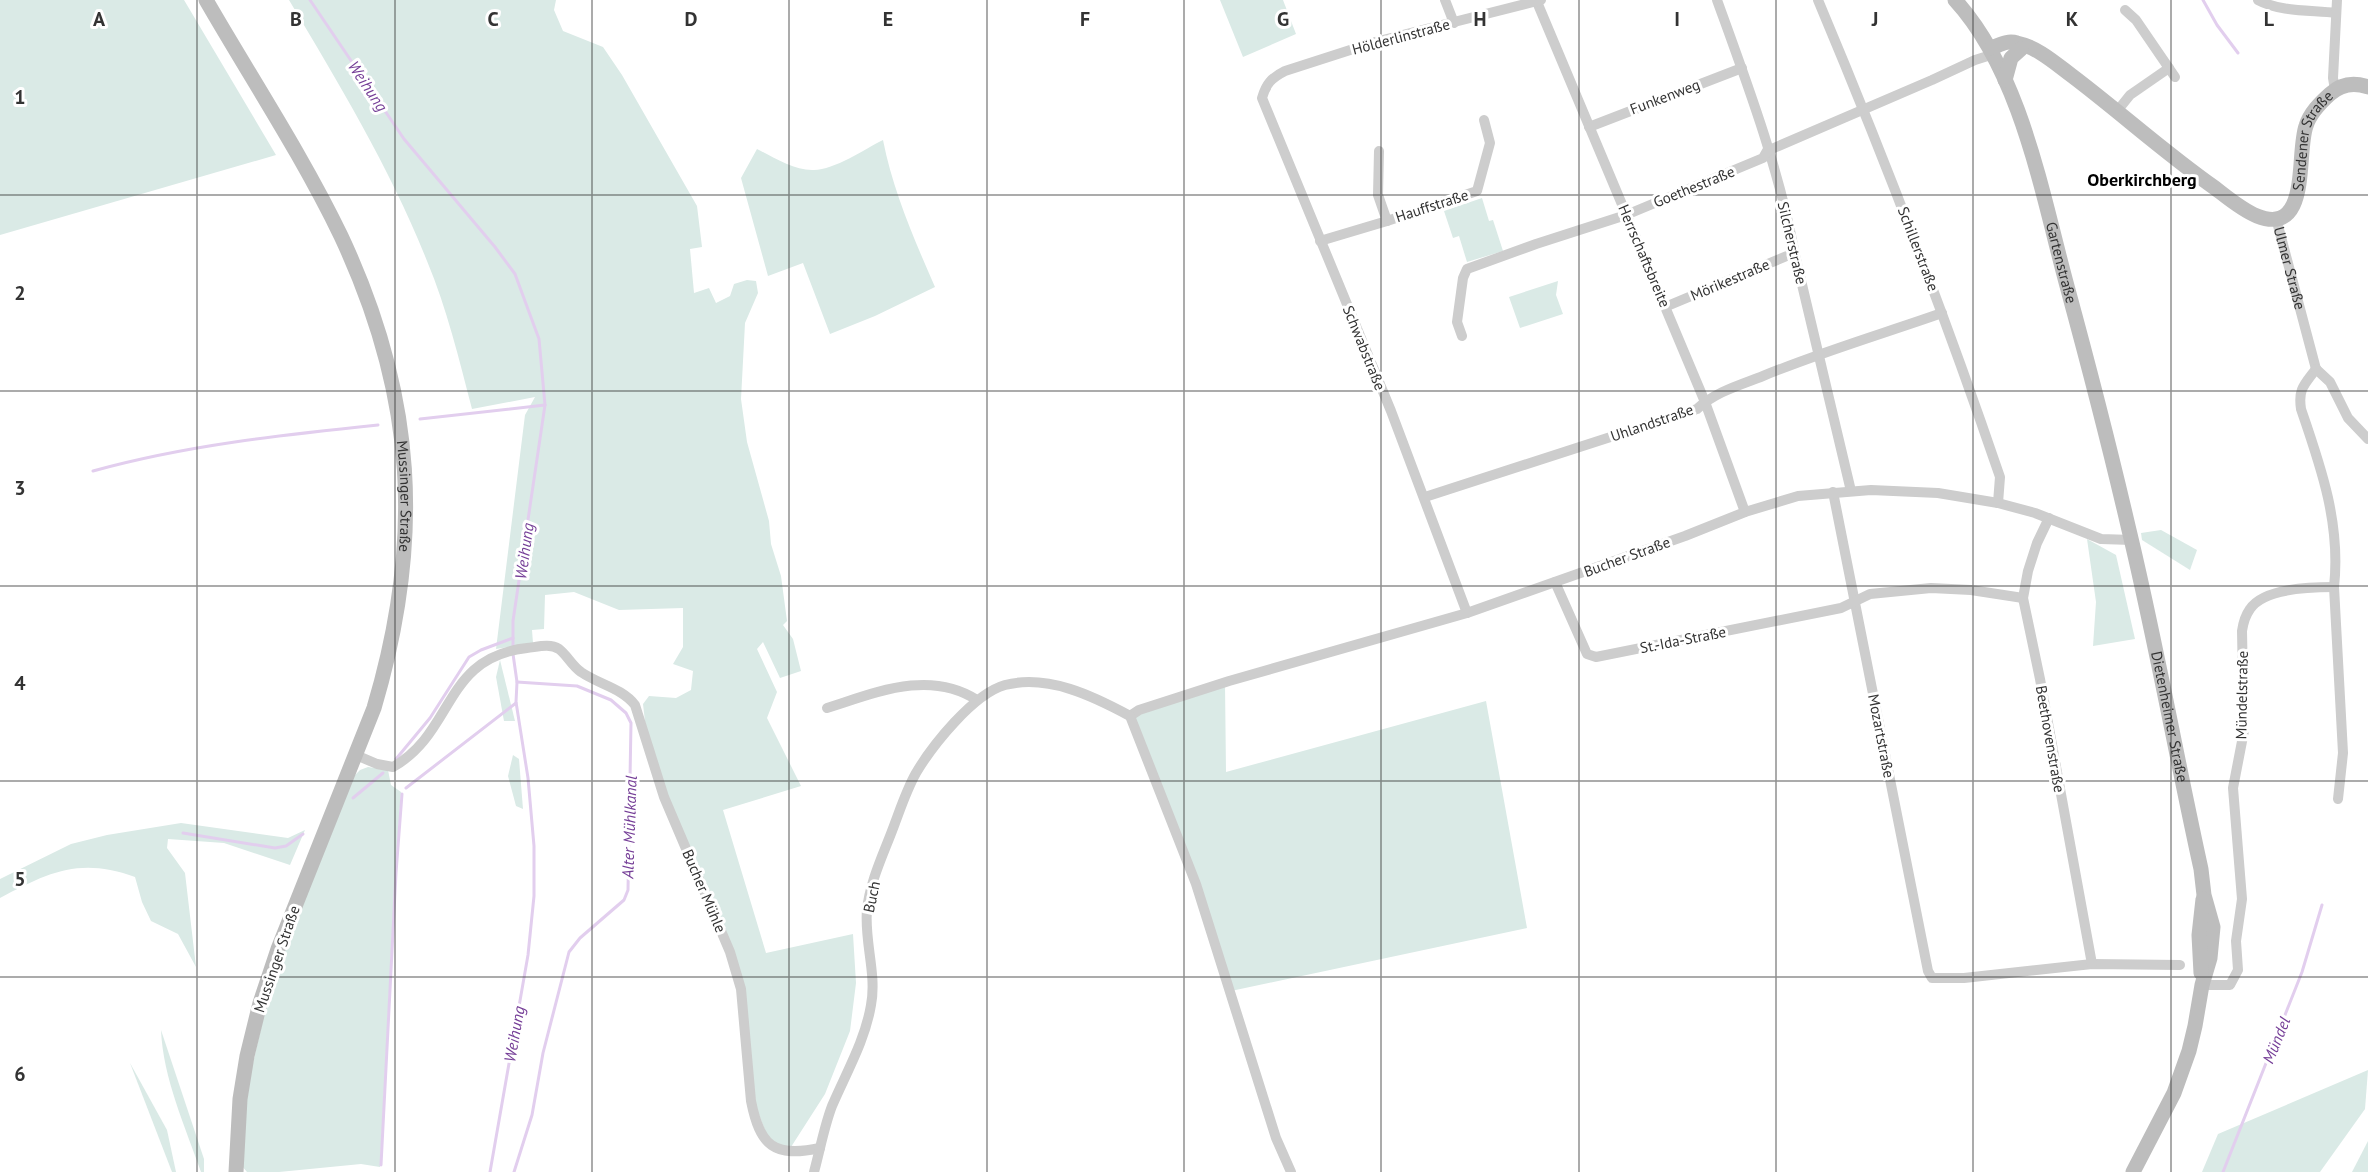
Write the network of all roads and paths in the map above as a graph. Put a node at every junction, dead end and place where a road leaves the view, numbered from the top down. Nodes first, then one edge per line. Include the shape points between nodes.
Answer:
1 (206, 0) edge
2 (1445, 0) edge
3 (1717, 0) edge
4 (1818, 0) edge
5 (1955, 0) edge
6 (2258, 0) edge
7 (2337, 0) edge
8 (1539, 1) edge
9 (2126, 10) dead end
10 (2336, 13) junction
11 (1454, 23) junction
12 (2027, 49) junction
13 (1992, 51) junction
14 (1742, 68) junction
15 (2005, 80) junction
16 (1266, 85) joint
17 (2368, 87) edge
18 (2335, 90) junction
19 (1863, 109) junction
20 (2118, 110) junction
21 (1484, 120) dead end
22 (1588, 127) junction
23 (1767, 150) junction
24 (1379, 151) dead end
25 (1626, 215) junction
26 (2276, 218) junction
27 (1386, 221) junction
28 (1320, 241) junction
29 (1794, 253) junction
30 (1665, 307) junction
31 (1942, 313) junction
32 (1462, 336) dead end
33 (1818, 354) junction
34 (2316, 369) junction
35 (1705, 402) junction
36 (2368, 439) edge
37 (1851, 491) junction
38 (1833, 492) junction
39 (1425, 497) junction
40 (1998, 503) junction
41 (1745, 512) junction
42 (2049, 518) junction
43 (2132, 540) junction
44 (1555, 582) junction
45 (2334, 587) junction
46 (2023, 598) junction
47 (1855, 603) junction
48 (1467, 613) junction
49 (977, 700) junction
50 (827, 708) dead end
51 (1130, 716) junction
52 (356, 755) junction
53 (2338, 799) dead end
54 (2092, 964) junction
55 (2180, 965) dead end
56 (2202, 985) junction
57 (820, 1148) junction
58 (236, 1172) edge
59 (814, 1172) edge
60 (1291, 1172) edge
61 (2133, 1172) edge

1 - 52 main road, Mussinger Straße via 318,190 341,237 375,320 396,402 407,504 401,592 386,668
2 - 11 street
3 - 14 street, Silcherstraße
4 - 19 street, Schillerstraße
5 - 13 main road, Gartenstraße
6 - 10 street
7 - 10 street
8 - 11 street, Hölderlinstraße
8 - 22 street, Herrschaftsbreite
9 - 20 street via 2172,72 2130,95
10 - 18 street
11 - 16 street, Hölderlinstraße via 1375,42 1285,71
12 - 13 main road, Ulmer Straße via 2012,42
12 - 15 main road via 2011,58
12 - 20 main road, Ulmer Straße
13 - 15 main road, Gartenstraße
13 - 19 street, Goethestraße
14 - 22 street, Funkenweg
14 - 23 street, Silcherstraße
15 - 43 main road, Gartenstraße via 2048,214
16 - 28 street, Schwabstraße via 1262,98
17 - 18 main road, Sendener Straße via 2348,84
18 - 26 main road, Sendener Straße via 2307,123 2295,206 2287,215
19 - 23 street, Goethestraße
19 - 31 street, Schillerstraße
20 - 26 main road, Ulmer Straße via 2171,157 2228,197 2256,215
21 - 27 street, Hauffstraße via 1490,143 1477,191
22 - 25 street, Herrschaftsbreite
23 - 25 street, Goethestraße via 1763,158
23 - 29 street, Silcherstraße
24 - 27 street, Hauffstraße via 1378,195
25 - 30 street, Herrschaftsbreite
25 - 32 street, Goethestraße via 1467,269 1457,322
26 - 34 street, Ulmer Straße
27 - 28 street, Hauffstraße
28 - 39 street, Schwabstraße
29 - 30 street, Mörikestraße
29 - 33 street, Silcherstraße
30 - 35 street, Herrschaftsbreite
31 - 33 street, Uhlandstraße
31 - 40 street, Schillerstraße via 2000,477
33 - 35 street, Uhlandstraße
33 - 37 street, Silcherstraße
34 - 36 street via 2330,382 2349,418
34 - 45 street via 2301,388 2299,398 2328,490 2337,564
35 - 39 street, Uhlandstraße via 1697,409
35 - 41 street, Herrschaftsbreite
37 - 38 street, Bucher Straße
37 - 40 street, Bucher Straße via 1938,494
38 - 41 street, Bucher Straße via 1784,499
38 - 47 street, Mozartstraße
39 - 48 street, Schwabstraße
40 - 42 street, Bucher Straße
41 - 44 street, Bucher Straße
42 - 43 street, Bucher Straße via 2101,539
42 - 46 street, Beethovenstraße via 2037,543
43 - 56 main road, Dietenheimer Straße via 2213,927
44 - 47 street, St.-Ida-Straße via 1587,654 1596,657
44 - 48 street, Bucher Straße
45 - 53 street via 2343,753
45 - 56 street, Mündelstraße via 2301,588 2268,596 2250,607 2244,620 2244,731 2233,788 2242,899 2236,941 2238,970 2230,985
46 - 47 street, St.-Ida-Straße via 1931,588 1870,594
46 - 54 street, Beethovenstraße
47 - 54 street, Mozartstraße via 1932,978
48 - 51 street, Bucher Straße via 1228,681
49 - 50 street via 939,685 910,685
49 - 51 street, Buch via 1002,686 1043,683 1085,694
49 - 57 street, Buch via 916,772 876,875 867,908 872,1004
51 - 60 street via 1196,884 1276,1138
52 - 57 street, Bucher Mühle via 393,767 411,757 470,671 502,652 558,648 578,670 601,685 627,694 635,705 664,796 730,952 741,989 754,1118 779,1151
52 - 58 main road, Mussinger Straße via 260,1004 240,1099
54 - 55 street
56 - 61 main road, Dietenheimer Straße via 2195,1026 2174,1093
57 - 59 street

